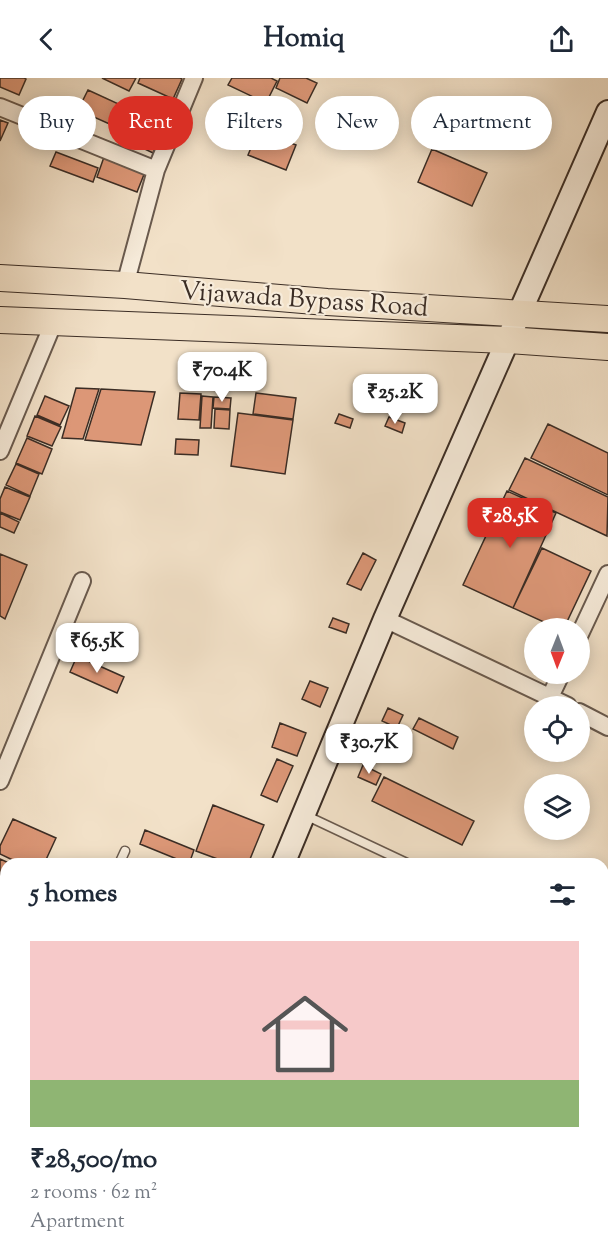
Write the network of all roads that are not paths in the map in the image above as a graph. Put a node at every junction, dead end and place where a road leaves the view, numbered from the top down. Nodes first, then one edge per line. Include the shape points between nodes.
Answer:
1 (194, 78) edge
2 (0, 107) edge
3 (608, 112) edge
4 (156, 170) junction
5 (0, 278) edge
6 (125, 285) junction
7 (521, 313) junction
8 (608, 319) edge
9 (0, 320) edge
10 (53, 324) junction
11 (507, 340) junction
12 (608, 347) edge
13 (0, 452) edge
14 (608, 574) edge
15 (82, 581) dead end
16 (587, 618) edge
17 (385, 619) junction
18 (546, 696) edge
19 (590, 718) edge
20 (608, 727) edge
21 (0, 781) edge
22 (305, 814) junction
23 (125, 851) dead end
24 (122, 858) edge
25 (286, 858) edge
26 (397, 858) edge

1 - 4 street
2 - 4 street
3 - 7 street
4 - 6 street
5 - 6 main road, Vijawada Bypass Road
6 - 7 main road, Vijawada Bypass Road
7 - 8 main road, Vijawada Bypass Road
7 - 11 street
9 - 10 main road, Vijawada Bypass Road
10 - 11 main road, Vijawada Bypass Road
10 - 13 street
11 - 12 main road, Vijawada Bypass Road
11 - 17 street
14 - 16 street
15 - 21 street
17 - 18 street
17 - 22 street
19 - 20 street
22 - 25 street
22 - 26 lane
23 - 24 lane

